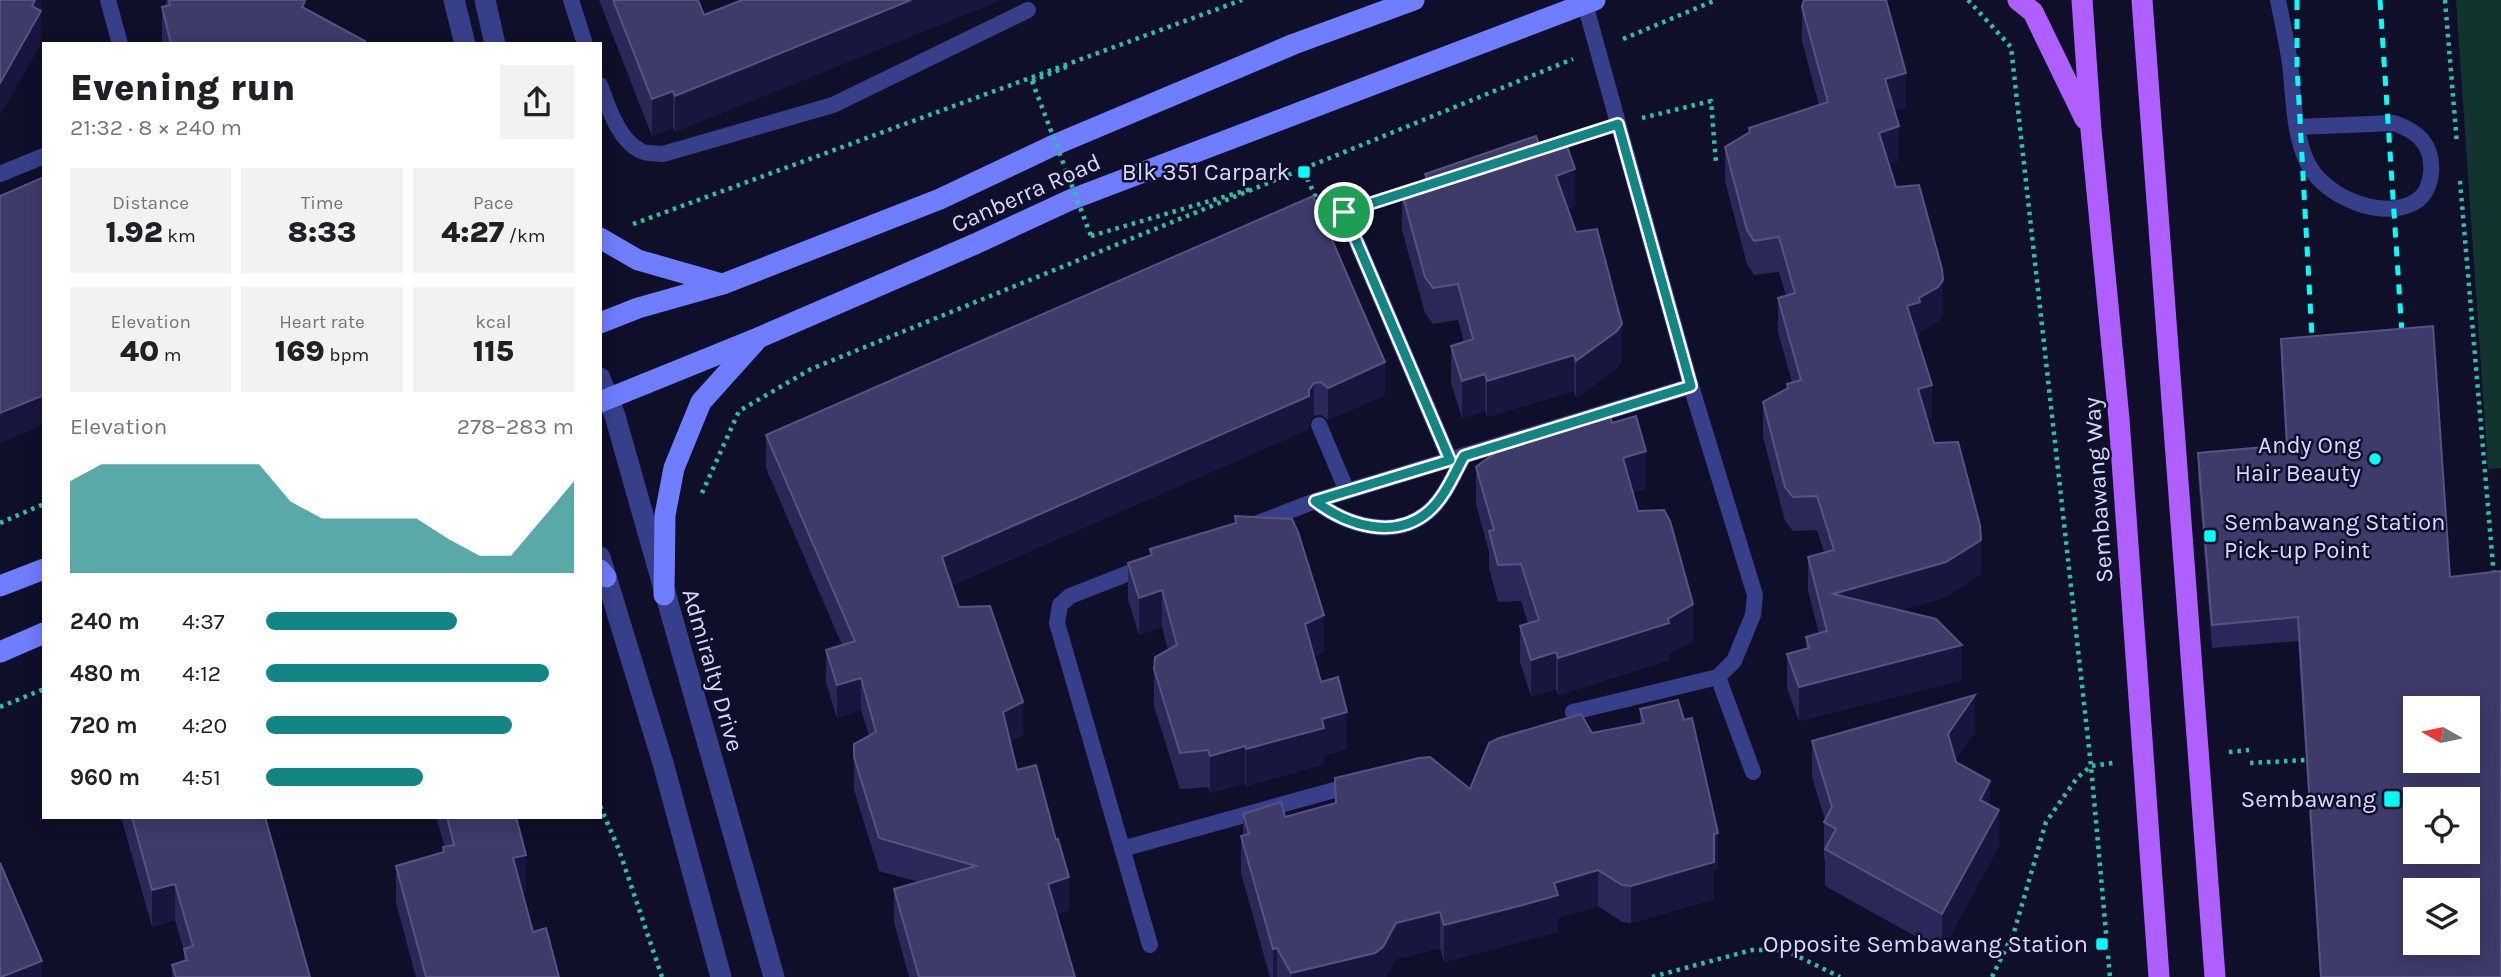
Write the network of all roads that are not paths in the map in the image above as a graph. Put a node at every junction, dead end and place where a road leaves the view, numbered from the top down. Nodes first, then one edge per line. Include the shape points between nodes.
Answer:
1 (108, 0) edge
2 (454, 0) edge
3 (485, 0) edge
4 (571, 0) edge
5 (1414, 0) edge
6 (2018, 0) edge
7 (2082, 0) edge
8 (2142, 0) edge
9 (2278, 0) edge
10 (1590, 2) edge
11 (1028, 10) dead end
12 (119, 42) edge
13 (464, 42) edge
14 (495, 42) edge
15 (584, 42) edge
16 (602, 90) edge
17 (2297, 128) junction
18 (2091, 130) junction
19 (42, 157) edge
20 (0, 174) edge
21 (1344, 212) road end
22 (602, 240) edge
23 (723, 284) junction
24 (602, 322) edge
25 (758, 338) junction
26 (1691, 386) junction
27 (604, 401) edge
28 (1319, 425) edge
29 (1457, 458) junction
30 (1347, 491) junction
31 (1315, 501) junction
32 (1237, 531) edge
33 (1160, 561) edge
34 (602, 568) edge
35 (42, 570) edge
36 (0, 586) edge
37 (664, 595) junction
38 (42, 634) edge
39 (0, 652) edge
40 (1718, 677) junction
41 (1573, 712) dead end
42 (1753, 772) dead end
43 (1371, 780) edge
44 (1122, 849) junction
45 (1150, 945) dead end
46 (721, 977) edge
47 (774, 977) edge
48 (2159, 977) edge
49 (2216, 977) edge

1 - 12 lane
2 - 13 street
3 - 14 street
4 - 15 lane
5 - 23 main road, Canberra Road via 1294,44 1052,146 940,199
6 - 18 main road via 2033,12
7 - 18 main road, Sembawang Way
8 - 49 main road
9 - 17 lane
10 - 25 main road, Canberra Road via 1070,200
10 - 26 lane via 1598,49
11 - 16 lane via 833,105 663,154 641,152 624,136
17 - 17 lane via 2394,123 2408,128 2423,141 2431,159 2430,183 2417,201 2398,208 2348,201 2309,165
18 - 48 main road, Sembawang Way via 2119,419
19 - 20 lane
21 - 29 lane
22 - 23 main road via 638,260
23 - 24 main road, Canberra Road via 638,307
25 - 27 main road, Canberra Road
25 - 37 main road via 702,402 674,468 665,515
26 - 29 lane
26 - 40 lane via 1755,595 1753,615 1734,661
27 - 37 street, Admiralty Drive via 615,416
28 - 30 lane
29 - 30 lane
29 - 31 lane via 1444,492 1413,522 1383,527 1354,524
30 - 31 lane
31 - 32 lane
33 - 44 lane via 1070,596 1060,605 1056,623
34 - 46 street via 663,763
35 - 36 main road
37 - 47 street, Admiralty Drive
38 - 39 main road
40 - 41 lane
40 - 42 lane
43 - 44 lane
44 - 45 lane

